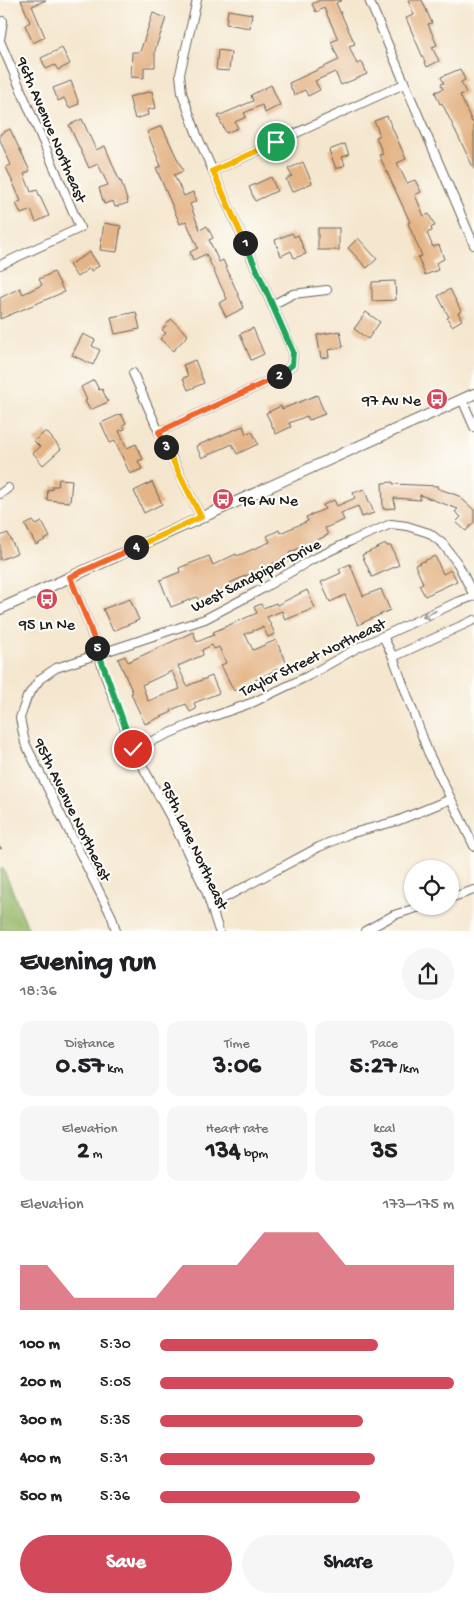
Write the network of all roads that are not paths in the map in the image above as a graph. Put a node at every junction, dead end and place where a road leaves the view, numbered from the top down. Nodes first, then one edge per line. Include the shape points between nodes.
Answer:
1 (197, 0) edge
2 (369, 0) edge
3 (3, 21) dead end
4 (0, 40) edge
5 (404, 84) junction
6 (213, 171) junction
7 (474, 245) edge
8 (0, 265) edge
9 (327, 290) dead end
10 (272, 304) junction
11 (132, 373) dead end
12 (474, 394) edge
13 (462, 399) junction
14 (474, 427) edge
15 (159, 432) junction
16 (8, 488) dead end
17 (0, 494) edge
18 (201, 517) junction
19 (70, 577) junction
20 (474, 596) edge
21 (0, 609) edge
22 (474, 620) edge
23 (382, 636) junction
24 (98, 653) junction
25 (394, 657) junction
26 (27, 697) joint
27 (133, 749) junction
28 (451, 799) junction
29 (474, 846) edge
30 (474, 890) edge
31 (459, 895) edge
32 (211, 906) junction
33 (404, 913) edge
34 (116, 930) edge
35 (219, 930) edge
36 (365, 930) edge

1 - 6 street via 180,74 182,93
2 - 5 street
3 - 4 street, 96th Avenue Northeast
4 - 8 street, 96th Avenue Northeast via 80,228
5 - 6 street
5 - 7 street
6 - 10 street
9 - 10 street via 293,294
10 - 15 street via 293,352 292,365 279,376
11 - 15 street
12 - 13 street
13 - 14 street
13 - 18 street
15 - 18 street
16 - 17 street
18 - 19 street
19 - 21 street
19 - 24 street, 95th Lane Northeast
20 -> 23 street, Taylor Street Northeast
20 - 24 street, West Sandpiper Drive via 458,564 443,544 429,533 391,524 311,560 205,619
22 - 25 street
23 - 25 street
23 - 27 street, Taylor Street Northeast via 254,702
24 - 26 street, West Sandpiper Drive via 56,668 40,680
24 - 27 street, 95th Lane Northeast
25 - 28 street via 428,752
26 - 34 street, 95th Avenue Northeast via 20,718 25,743
27 - 32 street, 95th Lane Northeast via 171,818
28 - 29 street
28 - 32 street via 319,847
30 - 31 street
32 - 35 street, 95th Lane Northeast
33 - 36 street

